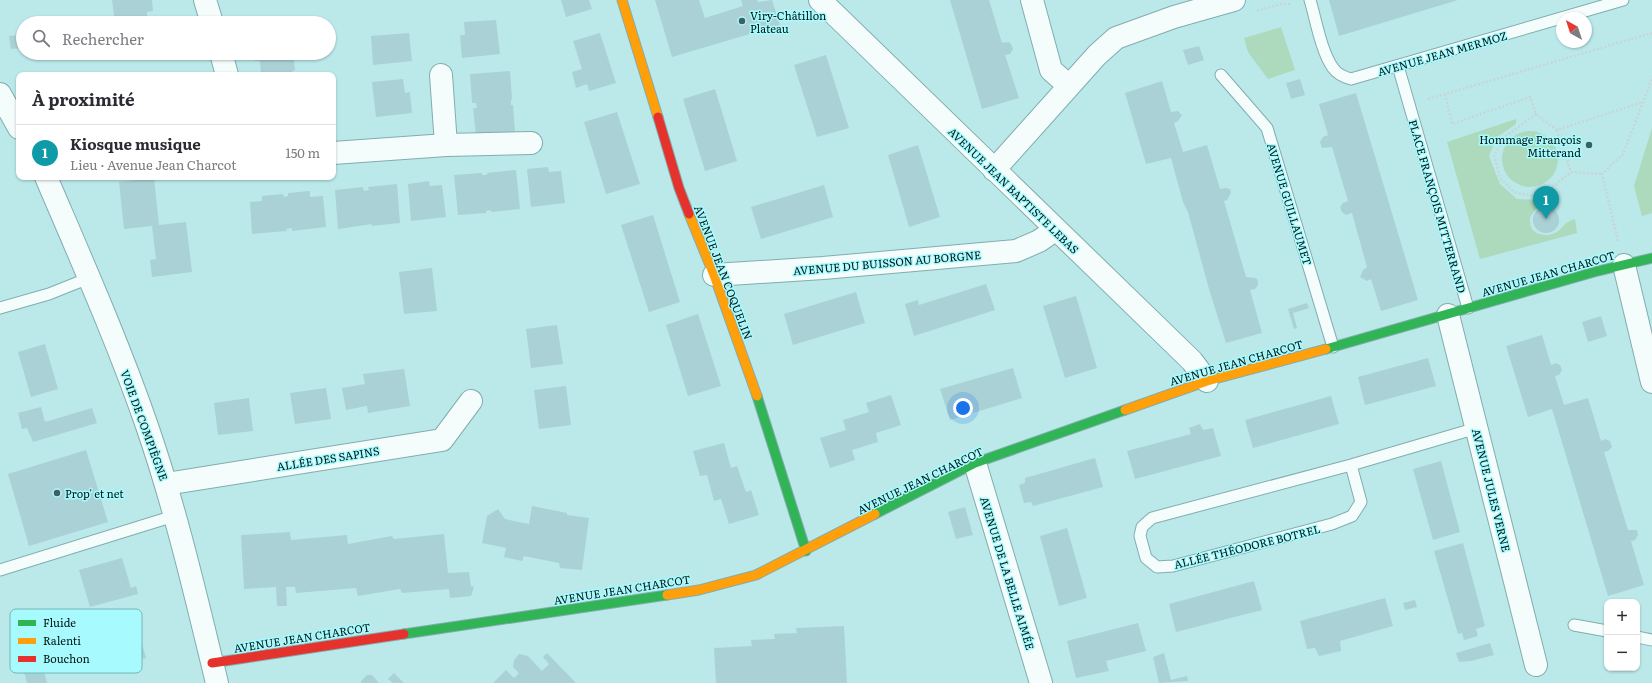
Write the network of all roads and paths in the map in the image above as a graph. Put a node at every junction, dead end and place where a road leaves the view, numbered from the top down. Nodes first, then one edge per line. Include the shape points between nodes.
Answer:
1 (205, 0) edge
2 (622, 0) edge
3 (820, 0) edge
4 (1032, 0) edge
5 (1234, 0) edge
6 (1310, 0) edge
7 (1623, 0) edge
8 (1293, 7) dead end
9 (1254, 12) dead end
10 (210, 16) edge
11 (1652, 33) edge
12 (223, 60) edge
13 (1398, 66) junction
14 (226, 72) edge
15 (441, 75) dead end
16 (1221, 75) dead end
17 (1652, 79) edge
18 (1069, 86) junction
19 (0, 94) edge
20 (1444, 94) junction
21 (1643, 102) junction
22 (1409, 104) junction
23 (1536, 114) junction
24 (16, 123) edge
25 (1557, 130) junction
26 (531, 143) dead end
27 (446, 145) junction
28 (336, 153) edge
29 (994, 170) junction
30 (1571, 172) junction
31 (1602, 174) junction
32 (47, 180) edge
33 (1055, 230) junction
34 (1652, 258) edge
35 (1624, 265) junction
36 (714, 275) junction
37 (88, 278) junction
38 (0, 308) edge
39 (1458, 312) junction
40 (1333, 347) junction
41 (1207, 381) junction
42 (1652, 382) edge
43 (471, 401) dead end
44 (1477, 428) junction
45 (975, 463) junction
46 (1351, 464) junction
47 (166, 484) junction
48 (174, 516) junction
49 (806, 551) junction
50 (0, 570) edge
51 (1574, 625) dead end
52 (1604, 630) edge
53 (1640, 638) edge
54 (1652, 640) edge
55 (1536, 665) dead end
56 (215, 673) edge
57 (1041, 683) edge

1 - 10 street
2 - 36 street, AVENUE JEAN COQUELIN via 679,188
3 - 29 street, AVENUE JEAN BAPTISTE LEBAS
4 - 18 street via 1051,70
5 - 18 street via 1174,17 1116,38
6 - 13 lane, AVENUE JEAN MERMOZ via 1326,56 1333,69 1341,76 1351,79
7 - 13 lane, AVENUE JEAN MERMOZ
8 - 9 path via 1290,3 1281,4
11 - 20 path, PLACE FRANÇOIS MITTERRAND
12 - 14 street
13 - 22 lane, PLACE FRANÇOIS MITTERRAND
15 - 27 street
16 - 40 lane, AVENUE GUILLAUMET via 1267,128
17 - 21 path
18 - 29 street
19 - 24 street
20 - 22 path, PLACE FRANÇOIS MITTERRAND
20 - 23 path via 1452,124 1530,97
21 - 25 path
21 - 31 path via 1623,154
22 - 39 lane, PLACE FRANÇOIS MITTERRAND
23 - 25 path
23 - 30 path via 1506,136 1494,155 1500,178 1514,192 1532,196 1546,192
25 - 30 path
26 - 27 street
27 - 28 street
29 - 33 street, AVENUE JEAN BAPTISTE LEBAS
30 - 31 path
31 - 35 path
32 - 37 street, VOIE DE COMPIÈGNE
33 - 36 street, AVENUE DU BUISSON AU BORGNE via 1039,241 1016,251 831,268
33 - 41 street, AVENUE JEAN BAPTISTE LEBAS via 1192,361
34 - 35 street, AVENUE JEAN CHARCOT
35 - 39 street, AVENUE JEAN CHARCOT
35 - 42 street
36 - 49 street, AVENUE JEAN COQUELIN via 759,401
37 - 38 lane via 50,294
37 - 47 street, VOIE DE COMPIÈGNE via 147,425
39 - 40 street, AVENUE JEAN CHARCOT
39 - 44 street, AVENUE JULES VERNE
40 - 41 street, AVENUE JEAN CHARCOT
41 - 45 street, AVENUE JEAN CHARCOT
43 - 47 street, ALLÉE DES SAPINS via 442,440
44 - 46 lane, ALLÉE THÉODORE BOTREL
44 - 55 street, AVENUE JULES VERNE
45 - 49 street, AVENUE JEAN CHARCOT
45 - 57 street, AVENUE DE LA BELLE AIMÉE
46 - 46 lane, ALLÉE THÉODORE BOTREL via 1361,502 1352,516 1332,524 1173,566 1157,567 1146,558 1140,536 1142,527 1152,518
47 - 48 street, VOIE DE COMPIÈGNE
48 - 50 lane
48 - 56 street, VOIE DE COMPIÈGNE
49 - 56 street, AVENUE JEAN CHARCOT via 756,575 699,590
51 - 52 lane
53 - 54 lane

